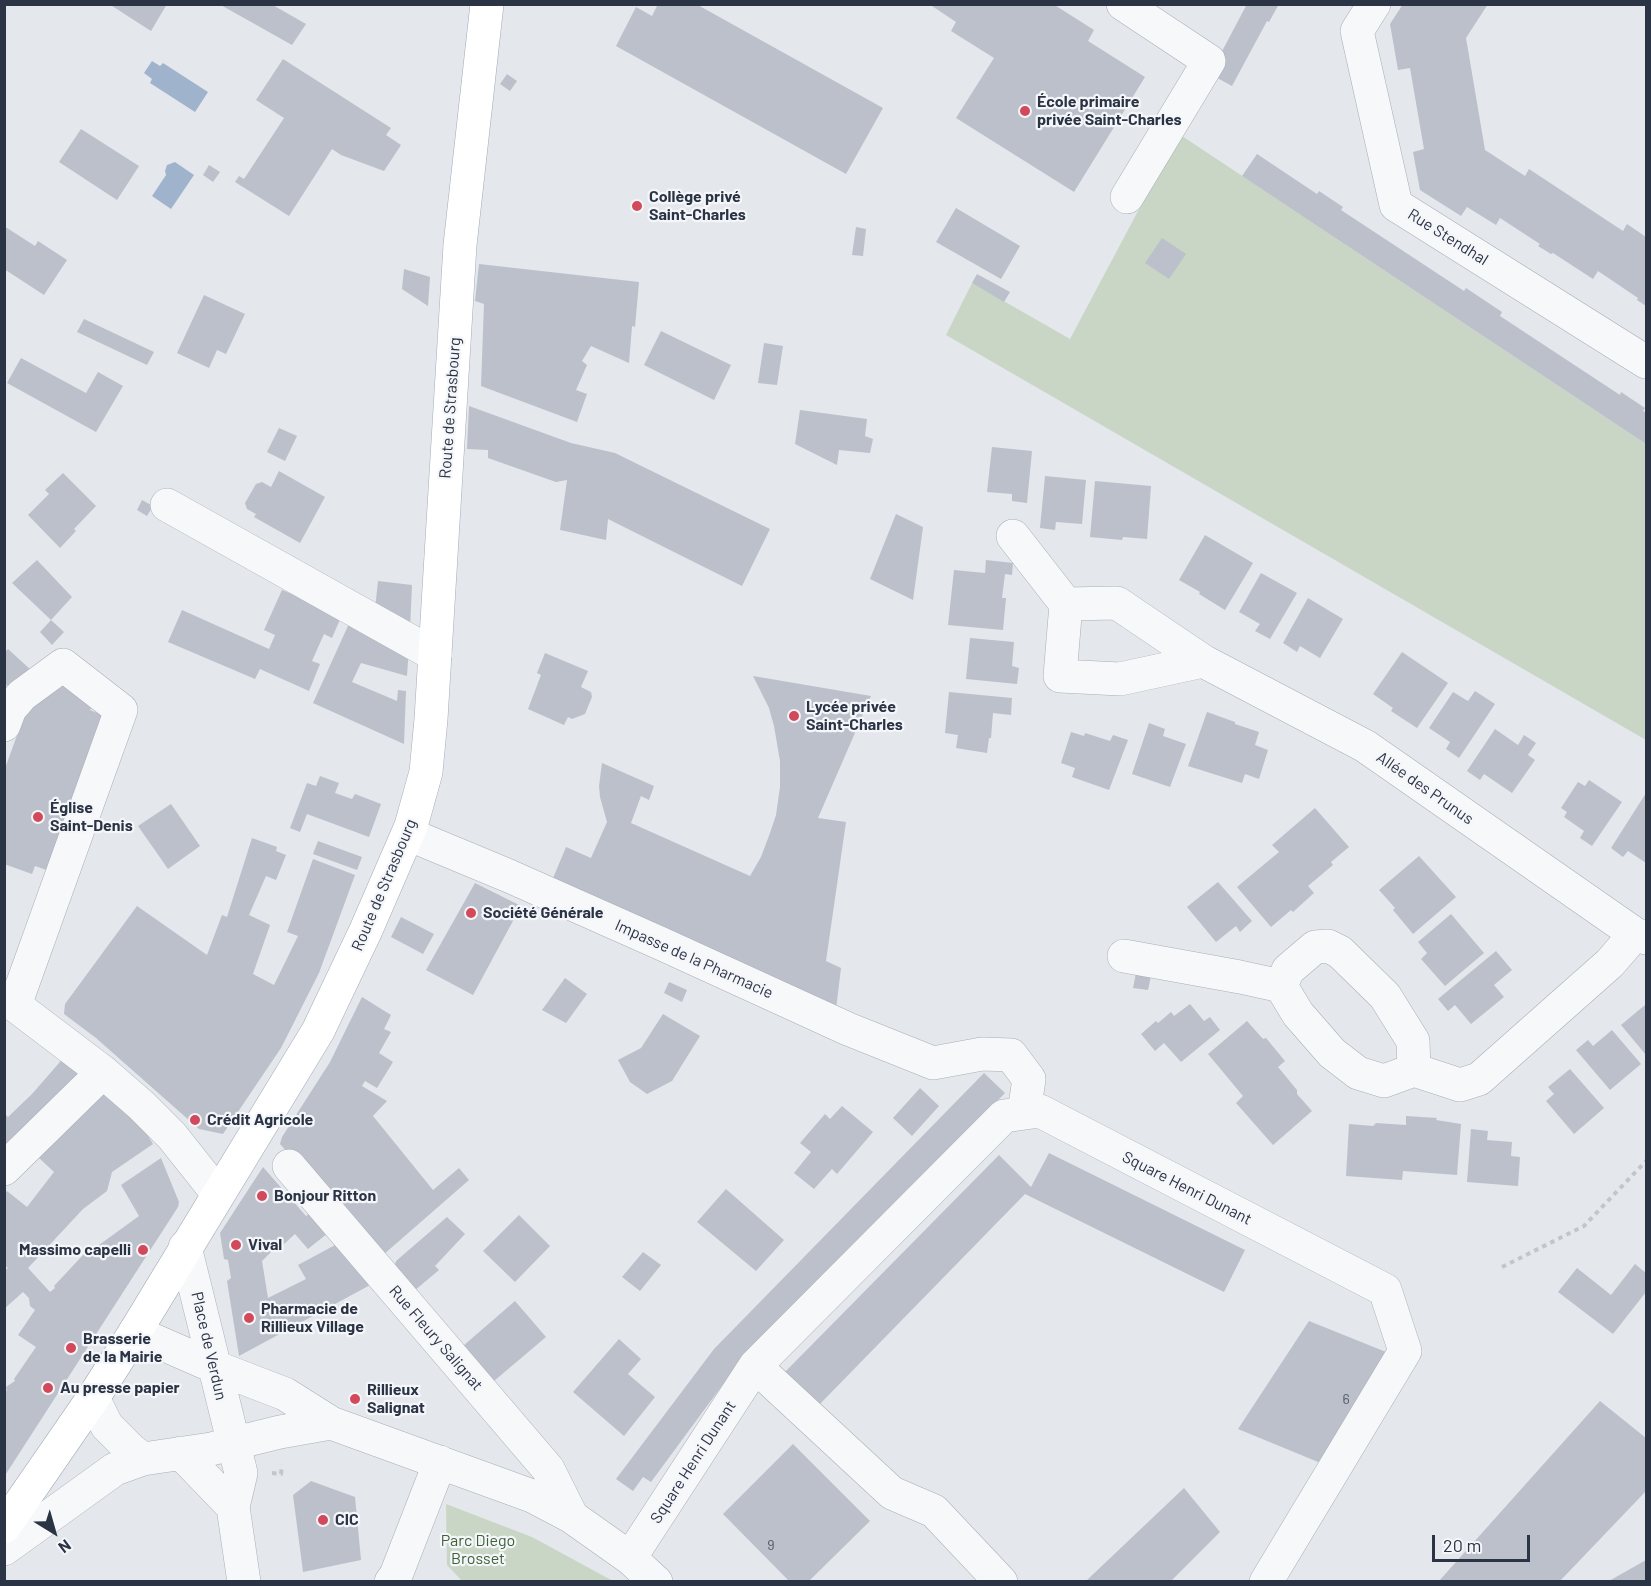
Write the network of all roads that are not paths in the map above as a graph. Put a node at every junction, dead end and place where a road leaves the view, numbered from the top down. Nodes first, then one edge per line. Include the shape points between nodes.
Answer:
1 (1123, 4) edge
2 (1374, 4) edge
3 (490, 6) edge
4 (1127, 196) dead end
5 (1647, 362) edge
6 (167, 505) dead end
7 (1013, 536) dead end
8 (1066, 604) junction
9 (435, 655) junction
10 (1203, 661) junction
11 (4, 725) edge
12 (408, 834) junction
13 (1641, 936) edge
14 (1124, 956) dead end
15 (1281, 986) junction
16 (10, 1001) edge
17 (1414, 1070) junction
18 (103, 1072) junction
19 (1024, 1113) junction
20 (289, 1166) dead end
21 (4, 1169) edge
22 (219, 1194) junction
23 (185, 1247) junction
24 (135, 1332) junction
25 (755, 1366) junction
26 (215, 1367) junction
27 (93, 1398) junction
28 (331, 1423) junction
29 (233, 1445) junction
30 (182, 1453) junction
31 (143, 1459) junction
32 (440, 1462) junction
33 (233, 1507) junction
34 (572, 1517) junction
35 (4, 1527) edge
36 (4, 1550) edge
37 (630, 1558) junction
38 (244, 1581) edge
39 (392, 1581) edge
40 (656, 1581) edge
41 (1001, 1581) edge
42 (1266, 1581) edge

1 - 4 street via 1209,61
2 - 5 street, Rue Stendhal via 1357,31 1396,205
3 - 9 main road, Route de Strasbourg via 460,245
6 - 9 street
7 - 8 street
8 - 10 street, Allée des Prunus via 1117,603
8 - 10 street via 1060,676 1120,679
9 - 12 main road, Route de Strasbourg via 426,772
10 - 13 street, Allée des Prunus via 1365,746
11 - 16 street via 22,694 63,665 121,710
12 - 19 street, Impasse de la Pharmacie via 933,1063 982,1054 1011,1055 1029,1079
12 - 22 main road, Route de Strasbourg via 318,1031
13 - 17 street, Allée des Prunus via 1479,1079 1460,1085
14 - 15 street
15 - 17 street via 1298,1014 1332,1053 1358,1073 1384,1081
15 - 17 street via 1288,970 1315,947 1328,946 1340,952 1385,996 1413,1041
16 - 18 street
18 - 21 street
18 - 22 street via 172,1136
19 - 25 street, Square Henri Dunant via 1004,1116
19 - 42 street, Square Henri Dunant via 1040,1111 1385,1290 1405,1351
20 - 34 street, Rue Fleury Salignat via 548,1469
22 - 23 main road, Route de Strasbourg
23 - 24 main road, Route de Strasbourg
23 - 26 street, Place de Verdun
24 - 26 street, Rue Fleury Salignat
24 - 27 main road, Route de Strasbourg
25 - 37 street, Square Henri Dunant
25 - 41 street via 892,1493 934,1511
26 - 28 street, Rue Fleury Salignat via 285,1394
26 - 29 street, Place de Verdun
27 - 31 street via 107,1426
27 - 35 main road, Route de Strasbourg
28 - 29 street
28 - 32 street, Rue Fleury Salignat
29 - 30 street
29 - 33 street, Place de Verdun via 241,1473
30 - 31 street
30 - 33 street
31 - 36 street via 115,1469
32 - 34 street, Rue Fleury Salignat via 532,1496
32 - 39 street
33 - 38 street
34 - 37 street, Rue Fleury Salignat
37 - 40 street, Rue Fleury Salignat

